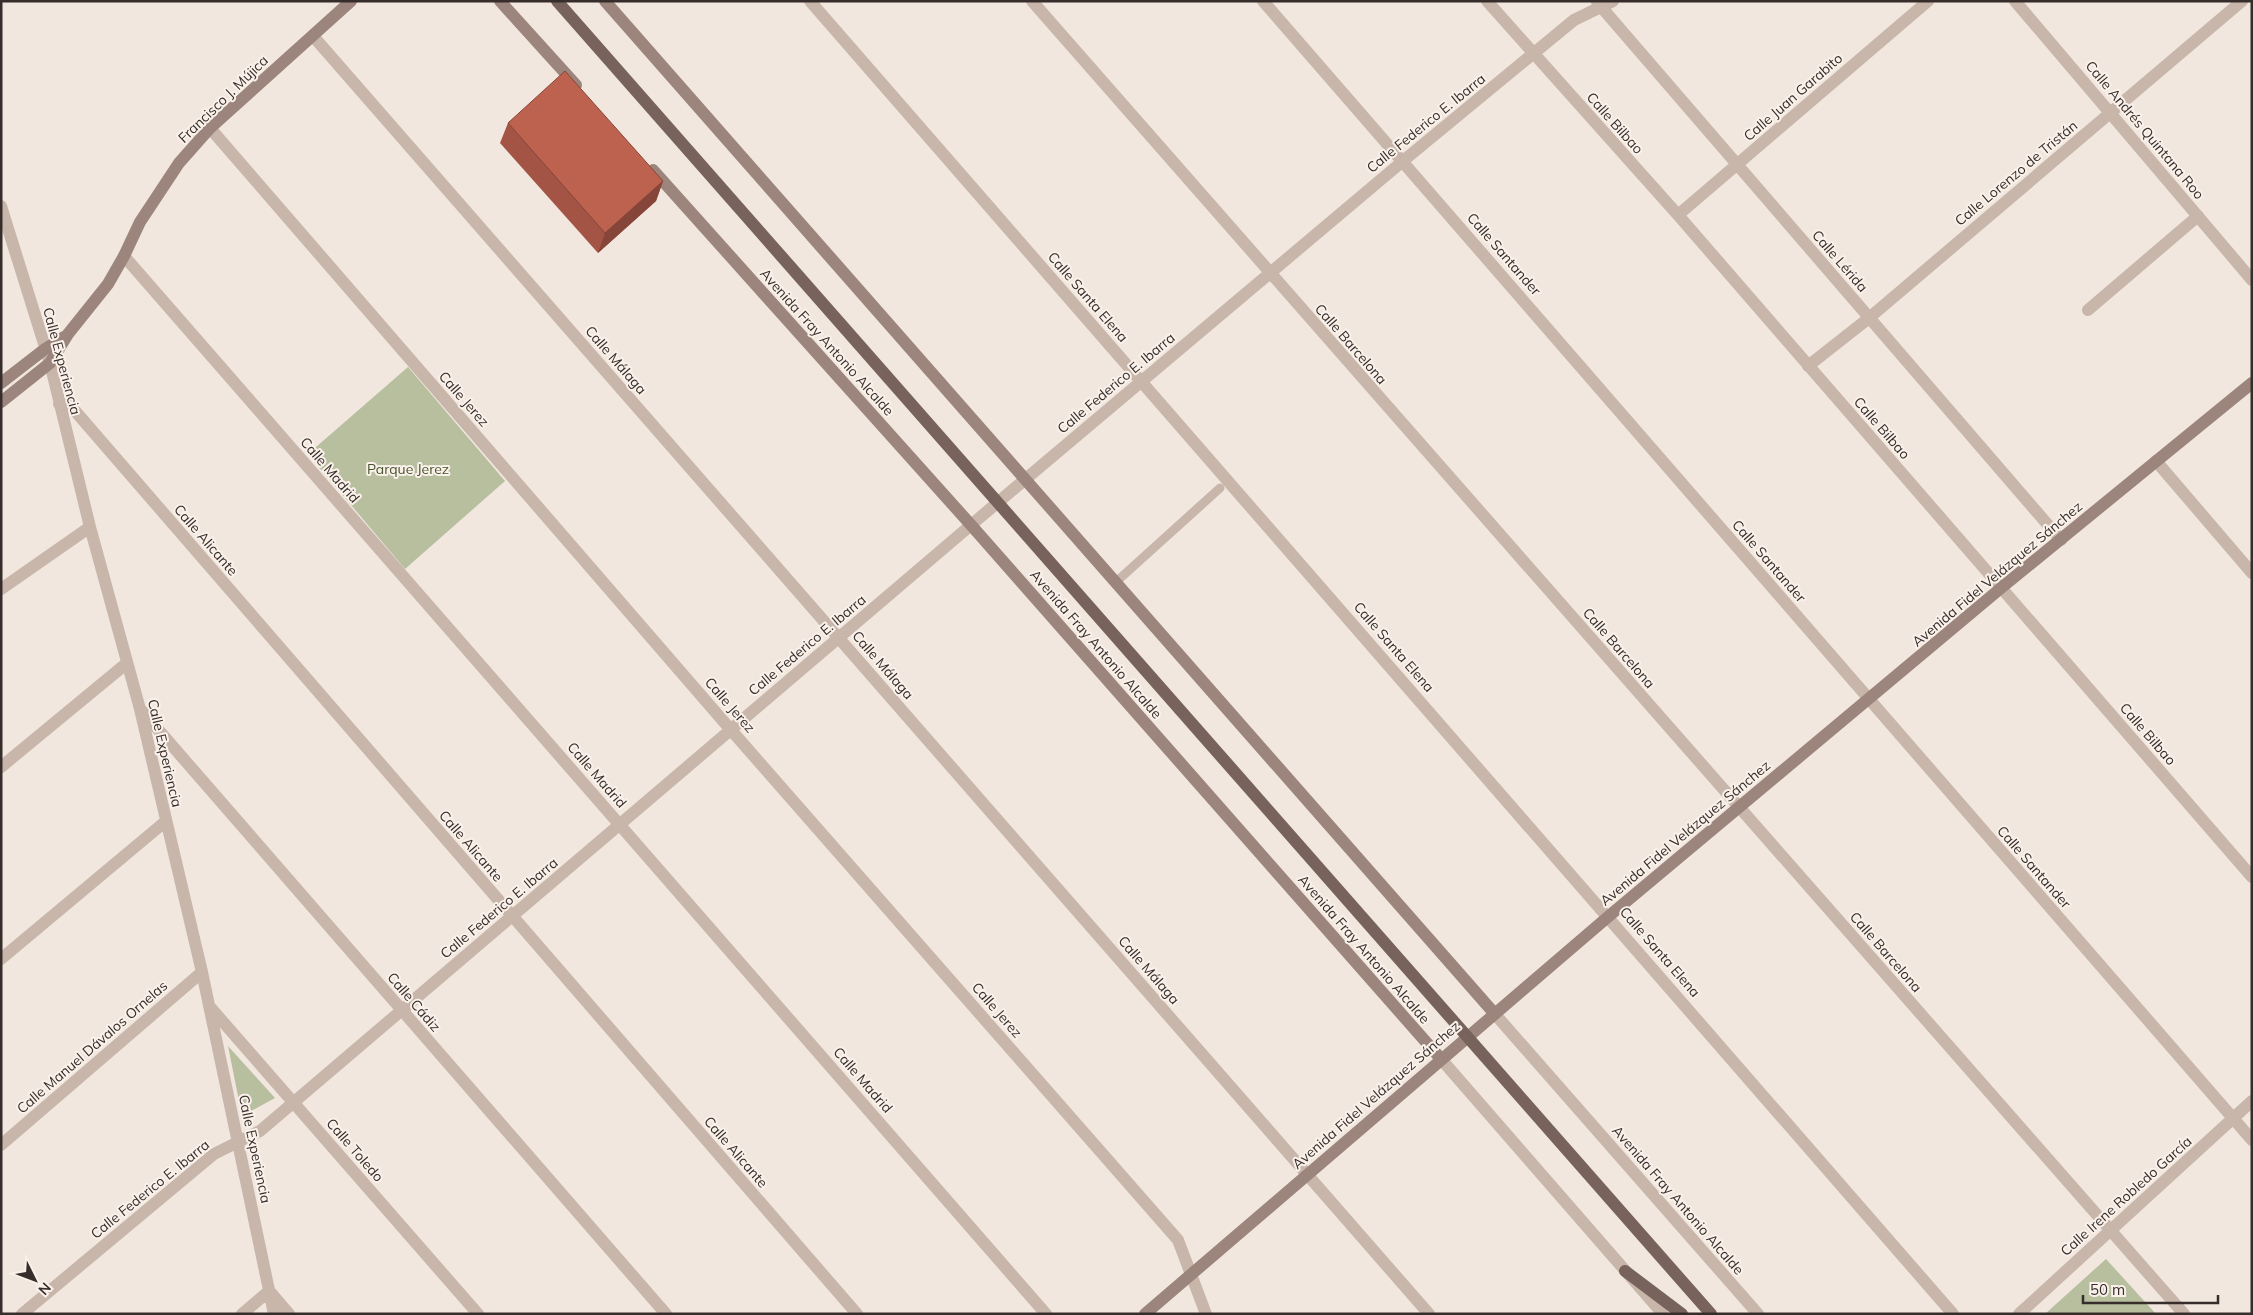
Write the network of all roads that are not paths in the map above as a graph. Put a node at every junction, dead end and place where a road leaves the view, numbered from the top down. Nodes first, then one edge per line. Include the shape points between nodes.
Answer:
1 (351, 1) edge
2 (500, 1) edge
3 (557, 1) edge
4 (605, 1) edge
5 (810, 1) edge
6 (1032, 1) edge
7 (1263, 1) edge
8 (1487, 1) edge
9 (1613, 1) edge
10 (1928, 1) edge
11 (2015, 1) edge
12 (2242, 1) edge
13 (1598, 4) edge
14 (313, 36) junction
15 (1534, 55) junction
16 (587, 97) edge
17 (2111, 112) junction
18 (210, 128) junction
19 (1403, 161) junction
20 (646, 164) edge
21 (1737, 165) junction
22 (1, 206) edge
23 (1678, 215) junction
24 (2198, 216) junction
25 (124, 256) junction
26 (1269, 273) junction
27 (2252, 280) edge
28 (2088, 310) dead end
29 (1870, 318) junction
30 (68, 334) junction
31 (45, 349) junction
32 (50, 363) junction
33 (1808, 366) junction
34 (1142, 381) junction
35 (1, 382) edge
36 (2252, 383) edge
37 (1, 402) edge
38 (59, 404) junction
39 (2156, 461) junction
40 (1025, 480) junction
41 (1220, 488) dead end
42 (998, 502) junction
43 (971, 525) junction
44 (90, 527) junction
45 (2061, 540) junction
46 (2252, 573) edge
47 (1116, 582) junction
48 (2001, 588) junction
49 (1, 589) edge
50 (839, 638) junction
51 (127, 663) junction
52 (1869, 699) junction
53 (140, 709) junction
54 (731, 730) junction
55 (1, 767) edge
56 (1740, 808) junction
57 (166, 821) junction
58 (620, 824) junction
59 (2252, 877) edge
60 (1609, 916) junction
61 (512, 917) junction
62 (1, 959) edge
63 (202, 972) junction
64 (209, 1006) junction
65 (402, 1010) junction
66 (1494, 1013) junction
67 (1467, 1036) junction
68 (1441, 1059) junction
69 (2252, 1101) edge
70 (294, 1103) junction
71 (2233, 1118) junction
72 (2252, 1140) edge
73 (238, 1142) junction
74 (1, 1145) edge
75 (1308, 1175) junction
76 (2110, 1230) junction
77 (1625, 1271) junction
78 (1191, 1275) junction
79 (269, 1291) junction
80 (22, 1314) edge
81 (242, 1314) edge
82 (274, 1314) edge
83 (289, 1314) edge
84 (478, 1314) edge
85 (666, 1314) edge
86 (857, 1314) edge
87 (1046, 1314) edge
88 (1145, 1314) edge
89 (1206, 1314) edge
90 (1429, 1314) edge
91 (1663, 1314) edge
92 (1682, 1314) edge
93 (1711, 1314) edge
94 (1758, 1314) edge
95 (1953, 1314) edge
96 (2019, 1314) edge
97 (2184, 1314) edge

1 - 14 street, Francisco J. Mújica
2 - 16 street
3 - 42 main road, Avenida Fray Antonio Alcalde
4 - 40 street, Avenida Fray Antonio Alcalde
5 - 34 street, Calle Santa Elena
6 - 26 street, Calle Barcelona
7 - 19 street, Calle Santander
8 - 15 street, Calle Bilbao
9 - 13 street, Calle Federico E. Ibarra
10 - 21 street, Calle Juan Garabito
11 - 17 street, Calle Andrés Quintana Roo
12 - 17 street, Calle Lorenzo de Tristán
13 - 15 street, Calle Federico E. Ibarra
13 - 21 street, Calle Lérida
14 - 18 street, Francisco J. Mújica
14 - 50 street, Calle Málaga
15 - 19 street, Calle Federico E. Ibarra
15 - 23 street, Calle Bilbao
17 - 24 street, Calle Andrés Quintana Roo
17 - 29 street, Calle Lorenzo de Tristán
18 - 25 street, Francisco J. Mújica via 158,192
18 - 54 street, Calle Jerez
19 - 26 street, Calle Federico E. Ibarra
19 - 52 street, Calle Santander
20 - 43 street, Avenida Fray Antonio Alcalde
21 - 23 street, Calle Juan Garabito
21 - 29 street, Calle Lérida
22 - 31 street, Calle Experiencia
23 - 33 street, Calle Bilbao
24 - 27 street, Calle Andrés Quintana Roo
24 - 28 street
25 - 30 street, Francisco J. Mújica via 108,284
25 - 58 street, Calle Madrid
26 - 34 street, Calle Federico E. Ibarra
26 - 56 street, Calle Barcelona
29 - 33 street, Calle Lorenzo de Tristán
29 - 45 street, Calle Lérida
30 - 31 street, Francisco J. Mújica
30 - 32 street, Francisco J. Mújica
31 - 32 street, Calle Experiencia
31 - 35 street, Francisco J. Mújica
32 - 37 street, Francisco J. Mújica
32 - 38 street, Calle Experiencia
33 - 48 street, Calle Bilbao
34 - 40 street, Calle Federico E. Ibarra
34 - 60 street, Calle Santa Elena
36 - 39 street, Avenida Fidel Velázquez Sánchez
38 - 44 street, Calle Experiencia
38 - 61 street, Calle Alicante via 68,405 76,412
39 - 45 street, Avenida Fidel Velázquez Sánchez
39 - 46 street
40 - 42 street, Calle Federico E. Ibarra
40 - 47 street, Avenida Fray Antonio Alcalde
41 - 47 lane
42 - 43 street, Calle Federico E. Ibarra
42 - 67 main road, Avenida Fray Antonio Alcalde
43 - 50 street, Calle Federico E. Ibarra
43 - 68 street, Avenida Fray Antonio Alcalde
44 - 49 street
44 - 51 street, Calle Experiencia
45 - 48 street, Avenida Fidel Velázquez Sánchez
47 - 66 street, Avenida Fray Antonio Alcalde
48 - 52 street, Avenida Fidel Velázquez Sánchez
48 - 59 street, Calle Bilbao
50 - 54 street, Calle Federico E. Ibarra
50 - 75 street, Calle Málaga
51 - 53 street, Calle Experiencia
51 - 55 street
52 - 56 street, Avenida Fidel Velázquez Sánchez
52 - 71 street, Calle Santander
53 - 57 street, Calle Experiencia
53 - 65 street, Calle Cádiz
54 - 58 street, Calle Federico E. Ibarra
54 - 78 street, Calle Jerez via 1178,1240
56 - 60 street, Avenida Fidel Velázquez Sánchez
56 - 76 street, Calle Barcelona
57 - 62 street
57 - 63 street, Calle Experiencia
58 - 61 street, Calle Federico E. Ibarra
58 - 87 street, Calle Madrid
60 - 66 street, Avenida Fidel Velázquez Sánchez
60 - 95 street, Calle Santa Elena
61 - 65 street, Calle Federico E. Ibarra
61 - 86 street, Calle Alicante
63 - 64 street, Calle Experiencia
63 - 74 street, Calle Manuel Dávalos Ornelas
64 - 70 street, Calle Toledo
64 - 73 street, Calle Experiencia
65 - 70 street, Calle Federico E. Ibarra
65 - 85 street, Calle Cádiz
66 - 67 street, Avenida Fidel Velázquez Sánchez
66 - 94 street, Avenida Fray Antonio Alcalde
67 - 68 street, Avenida Fidel Velázquez Sánchez
67 - 93 main road, Avenida Fray Antonio Alcalde
68 - 75 street, Avenida Fidel Velázquez Sánchez
68 - 77 street, Avenida Fray Antonio Alcalde
69 - 71 street, Calle Irene Robledo García
70 - 73 street, Calle Federico E. Ibarra via 260,1131
70 - 84 street, Calle Toledo
71 - 72 street, Calle Santander
71 - 76 street, Calle Irene Robledo García
73 - 79 street, Calle Experiencia
73 - 80 street, Calle Federico E. Ibarra via 214,1154
75 - 78 street, Avenida Fidel Velázquez Sánchez
75 - 90 street, Calle Málaga
76 - 96 street, Calle Irene Robledo García
76 - 97 street, Calle Barcelona
77 - 91 street, Avenida Fray Antonio Alcalde
77 - 92 main road
78 - 88 street, Avenida Fidel Velázquez Sánchez
78 - 89 street, Calle Jerez
79 - 81 street
79 - 82 street, Calle Experiencia
79 - 83 street

